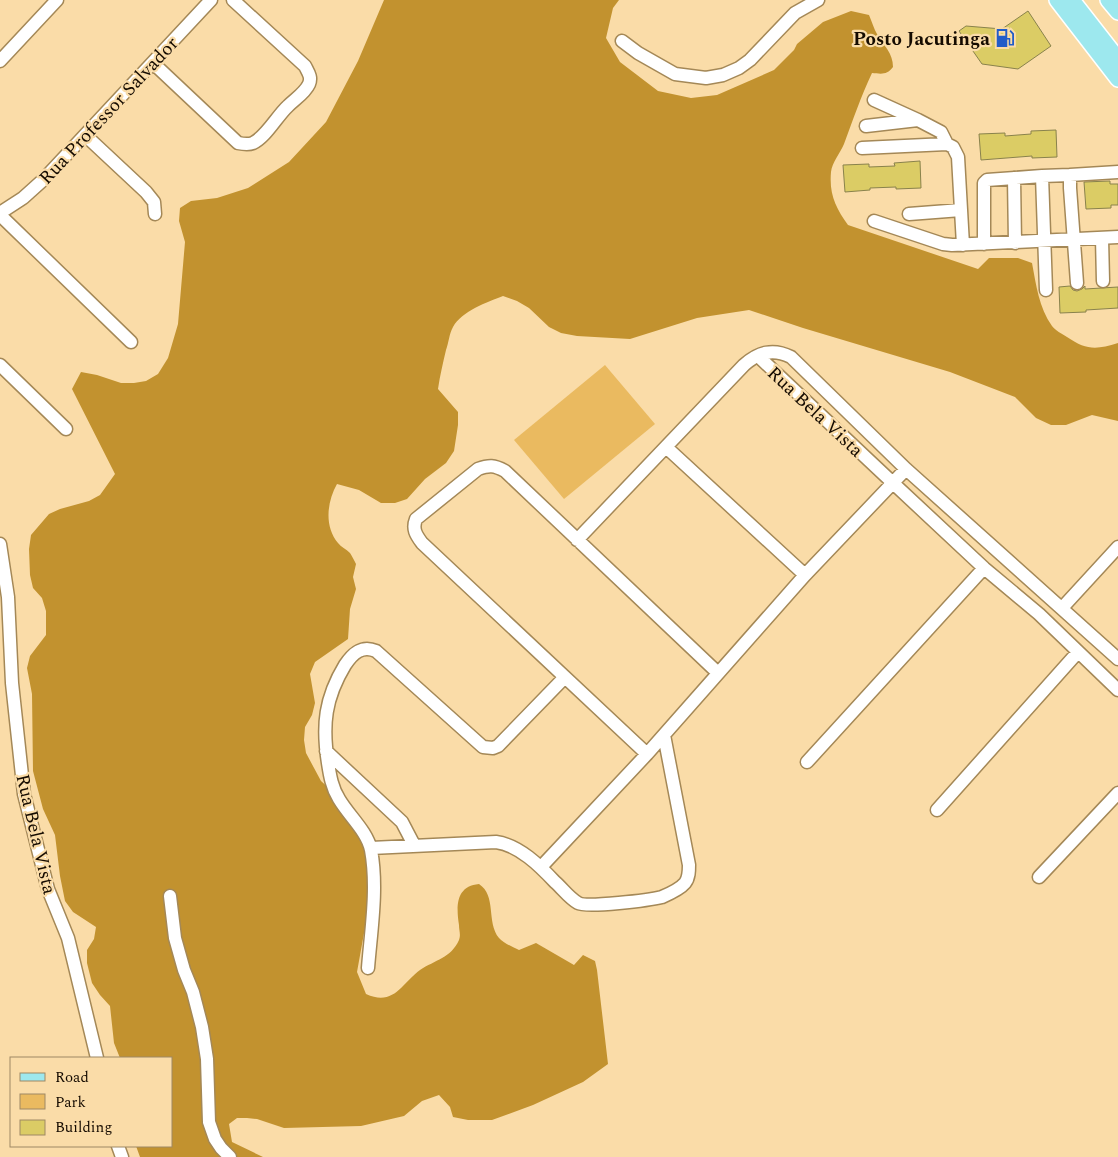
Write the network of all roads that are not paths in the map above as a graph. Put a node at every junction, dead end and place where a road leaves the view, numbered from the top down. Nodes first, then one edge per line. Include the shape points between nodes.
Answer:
1 (57, 0) edge
2 (211, 0) edge
3 (233, 0) edge
4 (818, 0) edge
5 (1057, 0) edge
6 (1072, 0) edge
7 (1108, 0) edge
8 (1118, 12) edge
9 (622, 41) dead end
10 (1118, 59) edge
11 (0, 61) edge
12 (153, 62) junction
13 (1118, 79) edge
14 (874, 100) dead end
15 (918, 120) junction
16 (866, 126) dead end
17 (85, 135) junction
18 (947, 144) junction
19 (862, 148) dead end
20 (1118, 172) edge
21 (1070, 175) junction
22 (1042, 176) junction
23 (1014, 178) junction
24 (961, 210) junction
25 (0, 214) edge
26 (155, 214) dead end
27 (909, 214) dead end
28 (874, 221) dead end
29 (1118, 237) edge
30 (1102, 238) junction
31 (1074, 239) junction
32 (1044, 242) junction
33 (1015, 243) junction
34 (984, 244) junction
35 (963, 245) junction
36 (1103, 281) dead end
37 (1078, 283) dead end
38 (1046, 290) dead end
39 (131, 342) dead end
40 (758, 356) junction
41 (0, 365) edge
42 (66, 429) dead end
43 (666, 448) junction
44 (906, 469) junction
45 (893, 483) junction
46 (577, 540) junction
47 (0, 544) edge
48 (1118, 547) edge
49 (984, 568) junction
50 (805, 575) junction
51 (1052, 599) junction
52 (1062, 608) junction
53 (1038, 614) junction
54 (1078, 652) junction
55 (1118, 659) edge
56 (718, 673) junction
57 (565, 677) junction
58 (1118, 690) edge
59 (664, 735) junction
60 (326, 751) junction
61 (647, 754) junction
62 (807, 762) dead end
63 (1118, 793) edge
64 (937, 810) dead end
65 (414, 845) junction
66 (371, 848) junction
67 (541, 867) junction
68 (1038, 877) dead end
69 (170, 896) dead end
70 (368, 968) dead end
71 (97, 1057) edge
72 (230, 1157) edge

1 - 11 street
2 - 12 street, Rua Professor Salvador
3 - 12 street via 310,74 306,90 259,139 252,144 238,143
4 - 9 street via 796,13 750,60 724,75 706,78 675,74
5 - 13 main road
6 - 10 main road
7 - 8 main road
12 - 17 street, Rua Professor Salvador
14 - 15 street
15 - 16 street
15 - 18 street via 941,132
17 - 25 street, Rua Professor Salvador via 43,180
17 - 26 street via 146,192 154,202
18 - 19 street
18 - 24 street via 953,147 958,157
20 - 21 street
21 - 22 street
21 - 31 street
22 - 23 street
22 - 32 street
23 - 33 street
23 - 34 street via 984,183
24 - 27 street
24 - 35 street
25 - 39 street
28 - 35 street via 943,244
29 - 30 street
30 - 31 street
30 - 36 street
31 - 32 street
31 - 37 street
32 - 33 street
32 - 38 street
33 - 34 street
34 - 35 street
40 - 43 street via 744,365
40 - 44 street, Rua Bela Vista via 773,351 791,357
40 - 45 street, Rua Bela Vista
41 - 42 street
43 - 46 street
43 - 50 street
44 - 45 street
44 - 51 street, Rua Bela Vista
45 - 49 street, Rua Bela Vista
45 - 50 street
46 - 56 street
46 - 57 street via 495,466 478,469 414,524 416,536 422,543
47 - 71 street, Rua Bela Vista via 8,597 12,682 24,794 48,889 68,938
48 - 52 street
49 - 53 street, Rua Bela Vista
49 - 62 street
50 - 56 street
51 - 52 street, Rua Bela Vista
51 - 53 street
52 - 55 street, Rua Bela Vista
53 - 54 street, Rua Bela Vista
54 - 58 street, Rua Bela Vista
54 - 64 street
56 - 59 street
57 - 60 street via 498,746 488,748 483,747 376,651 362,649 346,664 330,694 324,728
57 - 61 street
59 - 61 street
59 - 67 street via 689,865 685,883 662,896 581,904
60 - 65 street via 402,822
60 - 66 street via 333,790
61 - 67 street
63 - 68 street
65 - 66 street
65 - 67 street via 505,843
66 - 70 street via 373,900
69 - 72 street via 175,938 202,1027 207,1059 209,1122 215,1139

